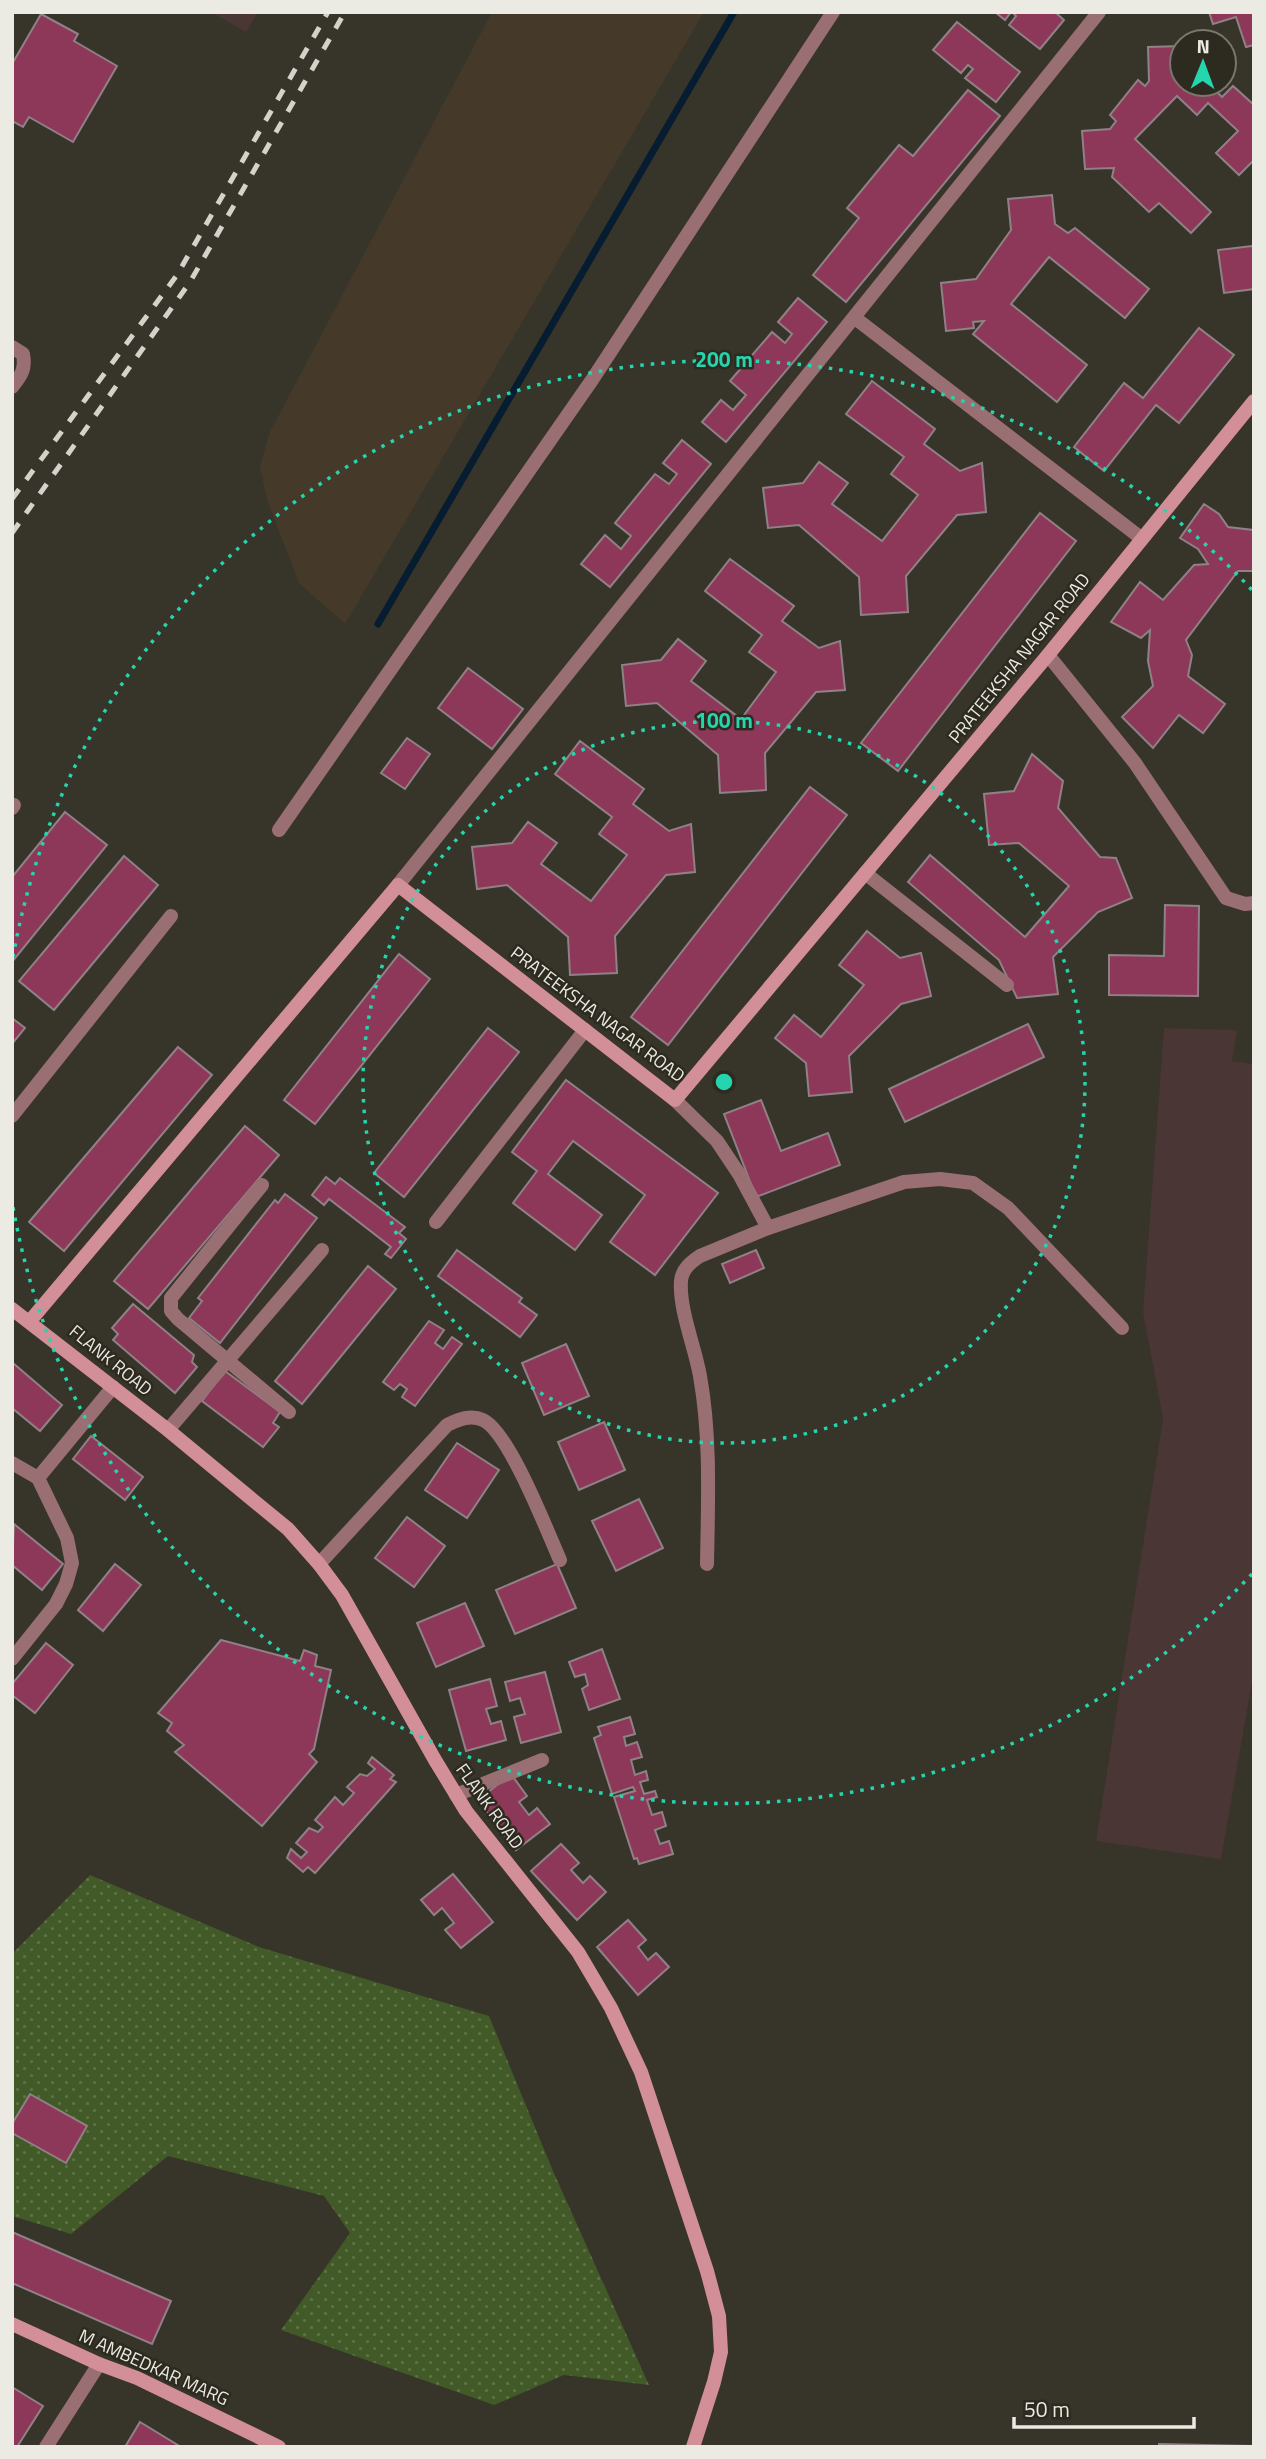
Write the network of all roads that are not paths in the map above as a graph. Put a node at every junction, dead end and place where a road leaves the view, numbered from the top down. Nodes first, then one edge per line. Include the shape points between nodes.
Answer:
1 (833, 12) edge
2 (1099, 12) edge
3 (855, 318) junction
4 (12, 347) edge
5 (12, 387) edge
6 (1254, 401) edge
7 (1141, 538) junction
8 (1048, 655) junction
9 (279, 830) dead end
10 (865, 873) junction
11 (398, 885) junction
12 (1254, 903) edge
13 (171, 916) dead end
14 (1007, 985) dead end
15 (585, 1030) junction
16 (675, 1100) junction
17 (12, 1116) edge
18 (262, 1185) dead end
19 (436, 1222) dead end
20 (768, 1228) junction
21 (322, 1250) dead end
22 (12, 1308) edge
23 (12, 1319) edge
24 (30, 1321) junction
25 (1122, 1328) dead end
26 (228, 1363) junction
27 (113, 1387) junction
28 (289, 1412) dead end
29 (168, 1430) junction
30 (12, 1463) edge
31 (38, 1478) junction
32 (560, 1560) dead end
33 (319, 1564) junction
34 (707, 1564) dead end
35 (12, 1659) edge
36 (542, 1760) dead end
37 (456, 1795) junction
38 (12, 2324) edge
39 (99, 2364) junction
40 (46, 2447) edge
41 (279, 2447) edge
42 (693, 2447) edge

1 - 9 street via 584,391
2 - 3 street
3 - 7 street
3 - 11 street
4 - 5 street via 23,354 25,362
6 - 7 street, PRATEEKSHA NAGAR ROAD
7 - 8 street, PRATEEKSHA NAGAR ROAD
8 - 10 street, PRATEEKSHA NAGAR ROAD
8 - 12 street via 1135,763 1226,898
10 - 14 street
10 - 16 street, PRATEEKSHA NAGAR ROAD
11 - 15 street, PRATEEKSHA NAGAR ROAD
11 - 24 street
13 - 17 street
15 - 16 street, PRATEEKSHA NAGAR ROAD
15 - 19 street
16 - 20 street via 717,1141
18 - 26 street via 172,1298 171,1311 177,1320
20 - 25 street via 904,1182 940,1179 973,1184 1009,1208
20 - 34 street via 700,1256 681,1281 700,1377 709,1458
21 - 26 street
22 - 24 street, FLANK ROAD
23 - 24 street
24 - 27 street, FLANK ROAD
26 - 28 street
26 - 29 street
27 - 29 street, FLANK ROAD
27 - 31 street
29 - 33 street, FLANK ROAD via 288,1529
30 - 31 street
31 - 35 street via 67,1538 72,1563 56,1604
32 - 33 street via 524,1479 496,1431 482,1420 466,1417 447,1424
33 - 37 street, FLANK ROAD via 342,1595
36 - 37 street
37 - 42 street, FLANK ROAD via 578,1952 641,2072 719,2316 721,2352
38 - 39 street, M AMBEDKAR MARG
39 - 40 street
39 - 41 street, M AMBEDKAR MARG

